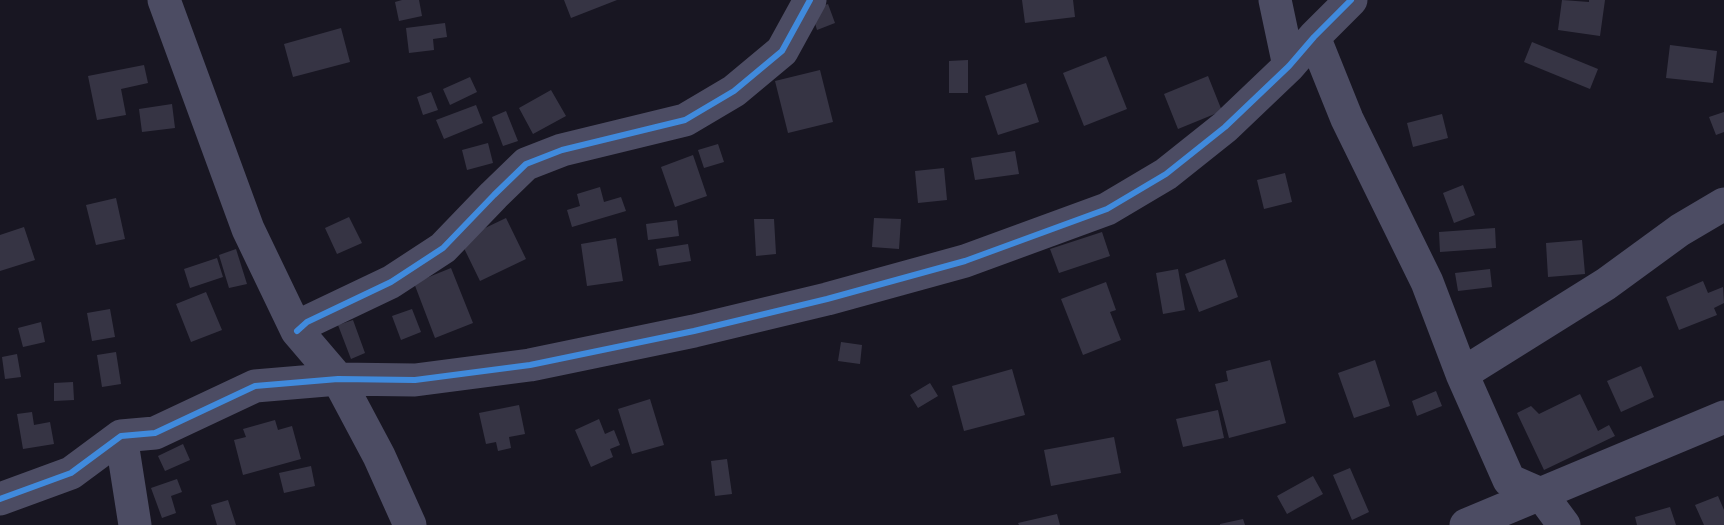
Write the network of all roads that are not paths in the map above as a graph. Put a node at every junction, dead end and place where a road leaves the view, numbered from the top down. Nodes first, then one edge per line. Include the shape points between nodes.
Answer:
1 (164, 0) edge
2 (810, 0) edge
3 (1275, 0) edge
4 (1351, 0) edge
5 (1314, 37) junction
6 (1289, 66) junction
7 (1724, 204) edge
8 (297, 331) junction
9 (1462, 374) junction
10 (338, 379) junction
11 (1724, 417) edge
12 (121, 436) junction
13 (1541, 494) junction
14 (0, 499) edge
15 (135, 525) edge
16 (410, 525) edge
17 (1466, 525) edge
18 (1564, 525) edge

1 - 8 street via 248,229
2 - 8 street via 782,51 734,91 685,120 562,150 526,164 443,248 391,282 307,322
3 - 6 street
4 - 5 street
5 - 6 street
5 - 9 street via 1347,119 1427,282
6 - 10 street via 1225,127 1166,174 1107,209 965,261 813,303 530,365 415,380
7 - 9 street
8 - 10 street
9 - 13 street via 1509,480
10 - 12 street via 255,386 155,433
10 - 16 street
11 - 13 street
12 - 14 street via 71,473
12 - 15 street
13 - 17 street
13 - 18 street

